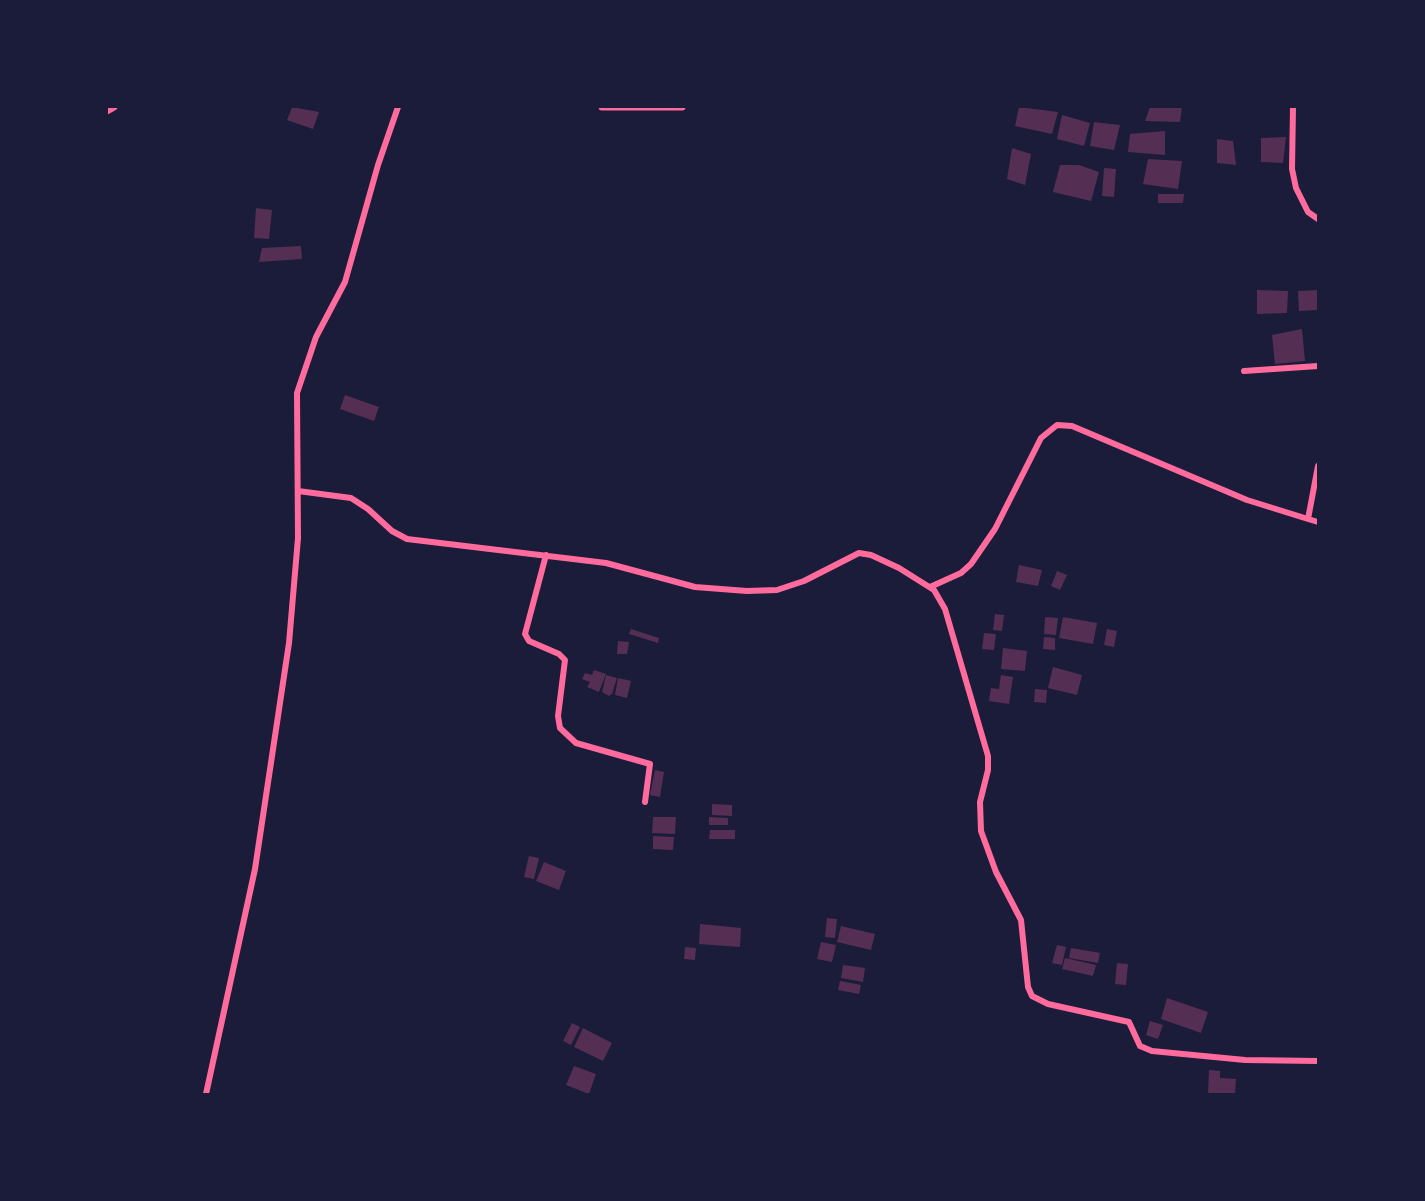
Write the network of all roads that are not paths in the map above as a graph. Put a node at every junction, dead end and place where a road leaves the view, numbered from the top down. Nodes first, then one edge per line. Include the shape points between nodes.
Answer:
1 (114, 107) edge
2 (398, 107) edge
3 (603, 107) edge
4 (682, 107) edge
5 (1293, 107) edge
6 (107, 111) edge
7 (1318, 219) edge
8 (1318, 366) edge
9 (1244, 371) dead end
10 (1318, 466) edge
11 (299, 491) junction
12 (1308, 519) junction
13 (1318, 522) edge
14 (546, 555) junction
15 (930, 587) junction
16 (645, 802) dead end
17 (1318, 1061) edge
18 (206, 1094) edge

1 - 6 street
2 - 11 street via 345,282 316,337 297,393
3 - 4 street
5 - 7 street via 1296,188 1308,212
8 - 9 street
10 - 12 street
11 - 14 street via 351,498 407,539
11 - 18 street via 292,620 256,869
12 - 13 street
12 - 15 street via 1247,500 1072,426 1057,425 1041,438 971,564
14 - 15 street via 606,563 695,587 747,591 791,586 859,553 879,558
14 - 16 street via 525,634 529,641 565,660 559,725 576,743 650,764
15 - 17 street via 945,609 986,748 989,764 980,802 981,831 1021,920 1032,996 1048,1004 1129,1022 1140,1046 1152,1051

